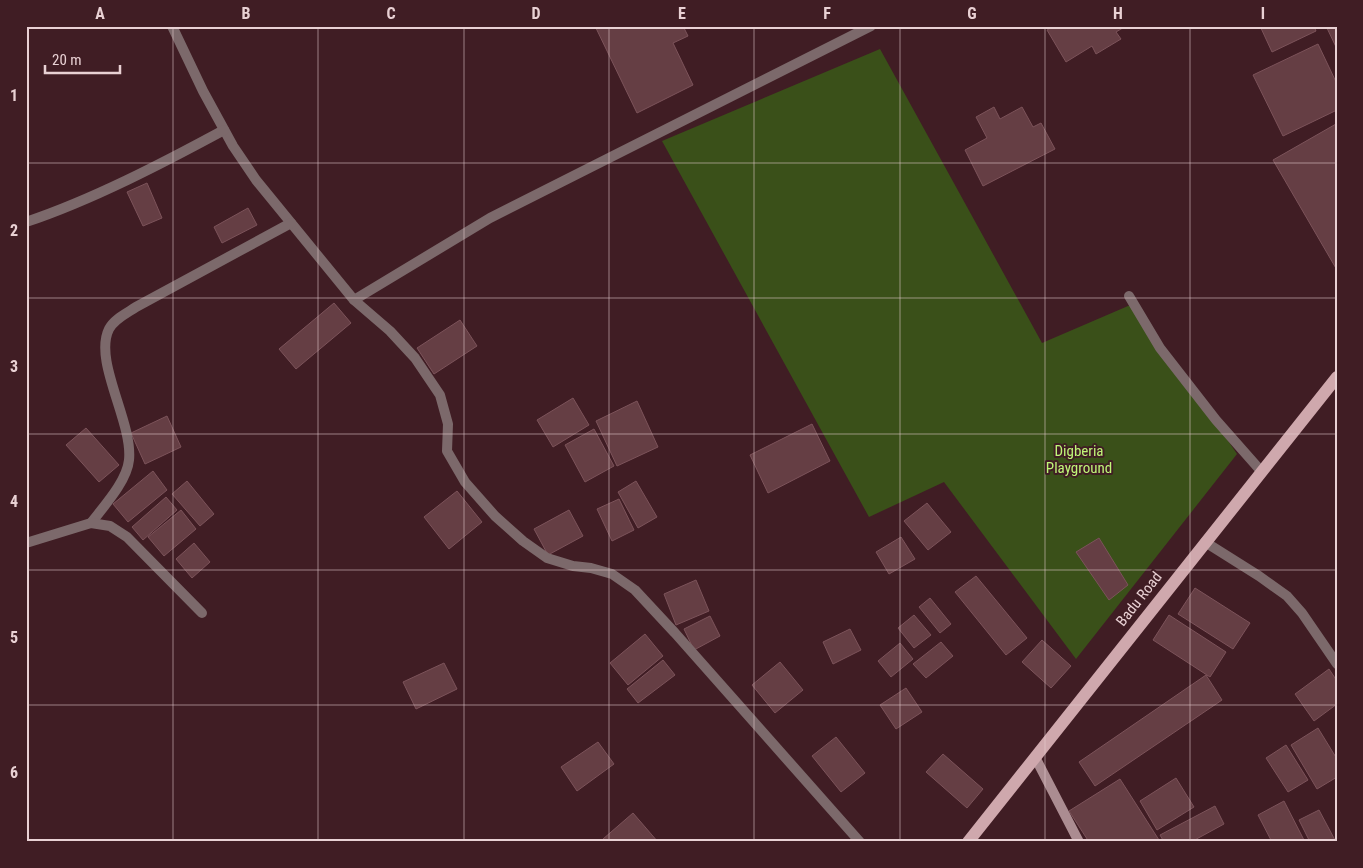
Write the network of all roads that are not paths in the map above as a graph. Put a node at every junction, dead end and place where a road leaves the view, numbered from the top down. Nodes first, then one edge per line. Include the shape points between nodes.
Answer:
1 (172, 26) edge
2 (871, 26) edge
3 (224, 130) junction
4 (26, 222) edge
5 (291, 223) junction
6 (1129, 296) dead end
7 (354, 300) junction
8 (1337, 376) edge
9 (1261, 471) junction
10 (91, 522) junction
11 (1205, 542) junction
12 (26, 543) edge
13 (202, 613) dead end
14 (1337, 664) edge
15 (1035, 757) junction
16 (860, 842) edge
17 (968, 842) edge
18 (1079, 842) edge

1 - 3 street
2 - 7 street via 490,218
3 - 4 street via 105,189
3 - 5 street via 256,180
5 - 7 street
5 - 10 street via 136,307 109,328 105,343 106,359 129,441 129,462 121,483
6 - 9 street via 1160,348
7 - 16 street via 415,358 440,396 448,424 448,451 465,482 495,516 547,558 612,574 635,590
8 - 9 main road, Badu Road
9 - 11 main road, Badu Road
10 - 12 street
10 - 13 street via 110,526 127,536
11 - 14 street via 1287,596
11 - 15 main road, Badu Road
15 - 17 main road, Badu Road
15 - 18 street

